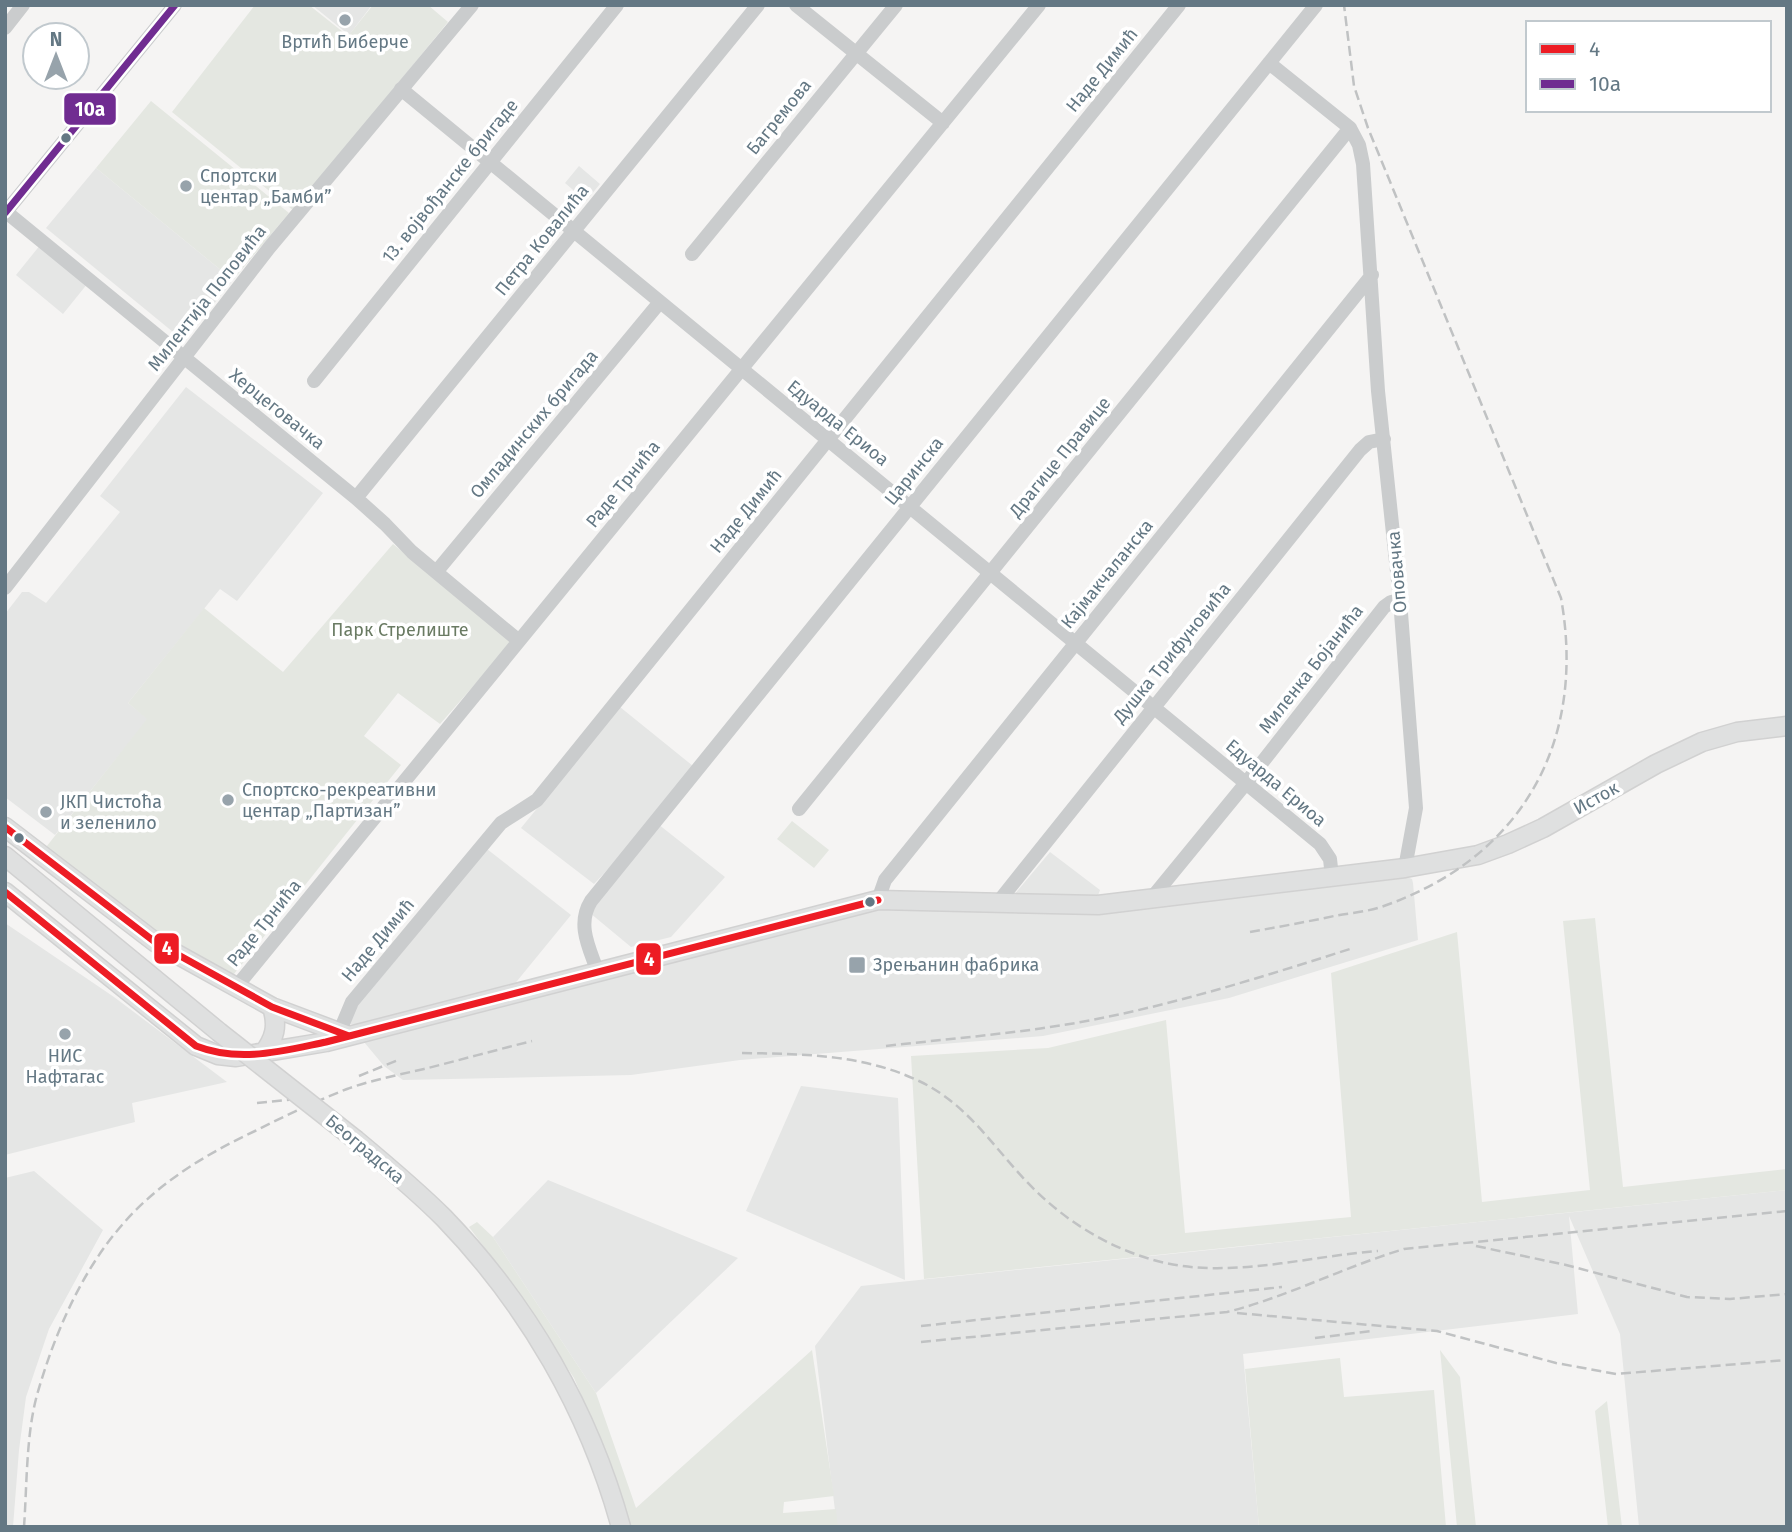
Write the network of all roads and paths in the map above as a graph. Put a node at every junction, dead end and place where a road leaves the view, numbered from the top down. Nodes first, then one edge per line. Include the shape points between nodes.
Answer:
1 (23, 5) edge
2 (175, 5) edge
3 (472, 5) edge
4 (617, 5) edge
5 (758, 5) edge
6 (796, 5) edge
7 (896, 5) edge
8 (1039, 5) edge
9 (1179, 5) edge
10 (1316, 5) edge
11 (5, 27) edge
12 (856, 54) junction
13 (1269, 63) junction
14 (401, 89) junction
15 (943, 123) junction
16 (1350, 128) junction
17 (490, 162) junction
18 (6, 212) edge
19 (574, 231) junction
20 (692, 254) dead end
21 (1371, 275) junction
22 (660, 302) junction
23 (185, 358) junction
24 (741, 369) junction
25 (314, 381) dead end
26 (1384, 439) junction
27 (828, 440) junction
28 (356, 498) junction
29 (910, 507) junction
30 (437, 571) junction
31 (990, 573) junction
32 (5, 587) edge
33 (1400, 600) junction
34 (519, 641) junction
35 (1076, 643) junction
36 (1154, 706) junction
37 (1787, 726) edge
38 (1246, 783) junction
39 (799, 809) dead end
40 (5, 827) edge
41 (5, 856) edge
42 (1405, 868) junction
43 (1332, 877) junction
44 (5, 892) edge
45 (1151, 899) junction
46 (878, 900) junction
47 (999, 901) junction
48 (598, 973) junction
49 (237, 986) junction
50 (272, 1007) junction
51 (344, 1035) junction
52 (263, 1054) junction
53 (621, 1527) edge

1 - 11 street
2 - 18 street
3 - 14 street, Милентија Поповића
4 - 17 street, 13. војвођанске бригаде
5 - 19 street, Петра Ковалића
6 - 12 street
7 - 12 street, Багремова
8 - 15 street, Раде Трнића
9 - 27 street, Наде Димић
10 - 13 street, Царинска
12 - 15 street
12 - 20 street, Багремова
13 - 16 street
13 - 29 street, Царинска
14 - 17 street, Едуарда Ериоа
14 - 23 street, Милентија Поповића
15 - 24 street, Раде Трнића
16 - 21 street, Оповачка via 1363,164
16 - 31 street, Драгице Правице
17 - 19 street, Едуарда Ериоа
17 - 25 street, 13. војвођанске бригаде
18 - 23 street, Херцеговачка
19 - 22 street, Едуарда Ериоа
19 - 28 street, Петра Ковалића
21 - 26 street, Оповачка
21 - 35 street, Кајмакчаланска
22 - 24 street, Едуарда Ериоа
22 - 30 street, Омладинских бригада
23 - 28 street, Херцеговачка
23 - 32 street, Милентија Поповића
24 - 27 street, Едуарда Ериоа
24 - 34 street, Раде Трнића
26 - 33 street, Оповачка
26 - 36 street, Душка Трифуновића via 1369,442 1360,450
27 - 29 street, Едуарда Ериоа
27 - 51 street, Наде Димић via 537,800 501,823 352,1002
28 - 30 street, Херцеговачка
29 - 31 street, Едуарда Ериоа
29 - 48 street, Царинска via 590,901 583,919
30 - 34 street, Херцеговачка
31 - 35 street, Едуарда Ериоа
31 - 39 street, Драгице Правице
33 - 38 street, Миленка Бојанића via 1384,607
33 - 42 street, Оповачка via 1416,808
34 - 49 street, Раде Трнића
35 - 36 street, Едуарда Ериоа
35 - 46 street, Кајмакчаланска via 885,880
36 - 38 street, Едуарда Ериоа
36 - 47 street, Душка Трифуновића
37 - 42 main road, Исток via 1702,742 1495,850
38 - 43 street, Едуарда Ериоа via 1320,844 1330,859
38 - 45 street, Миленка Бојанића
40 - 49 main road via 155,942
41 - 53 main road, Београдска, bridge via 356,1140 444,1218 488,1267 556,1367 600,1462
42 - 43 main road, Исток
43 - 45 main road, Исток
44 - 52 main road via 196,1046 218,1055
45 - 47 main road, Исток via 1098,905
46 - 47 main road, Исток
46 - 48 main road
48 - 51 main road
49 - 50 main road
50 - 51 main road
50 - 52 main road via 276,1027
51 - 52 main road

